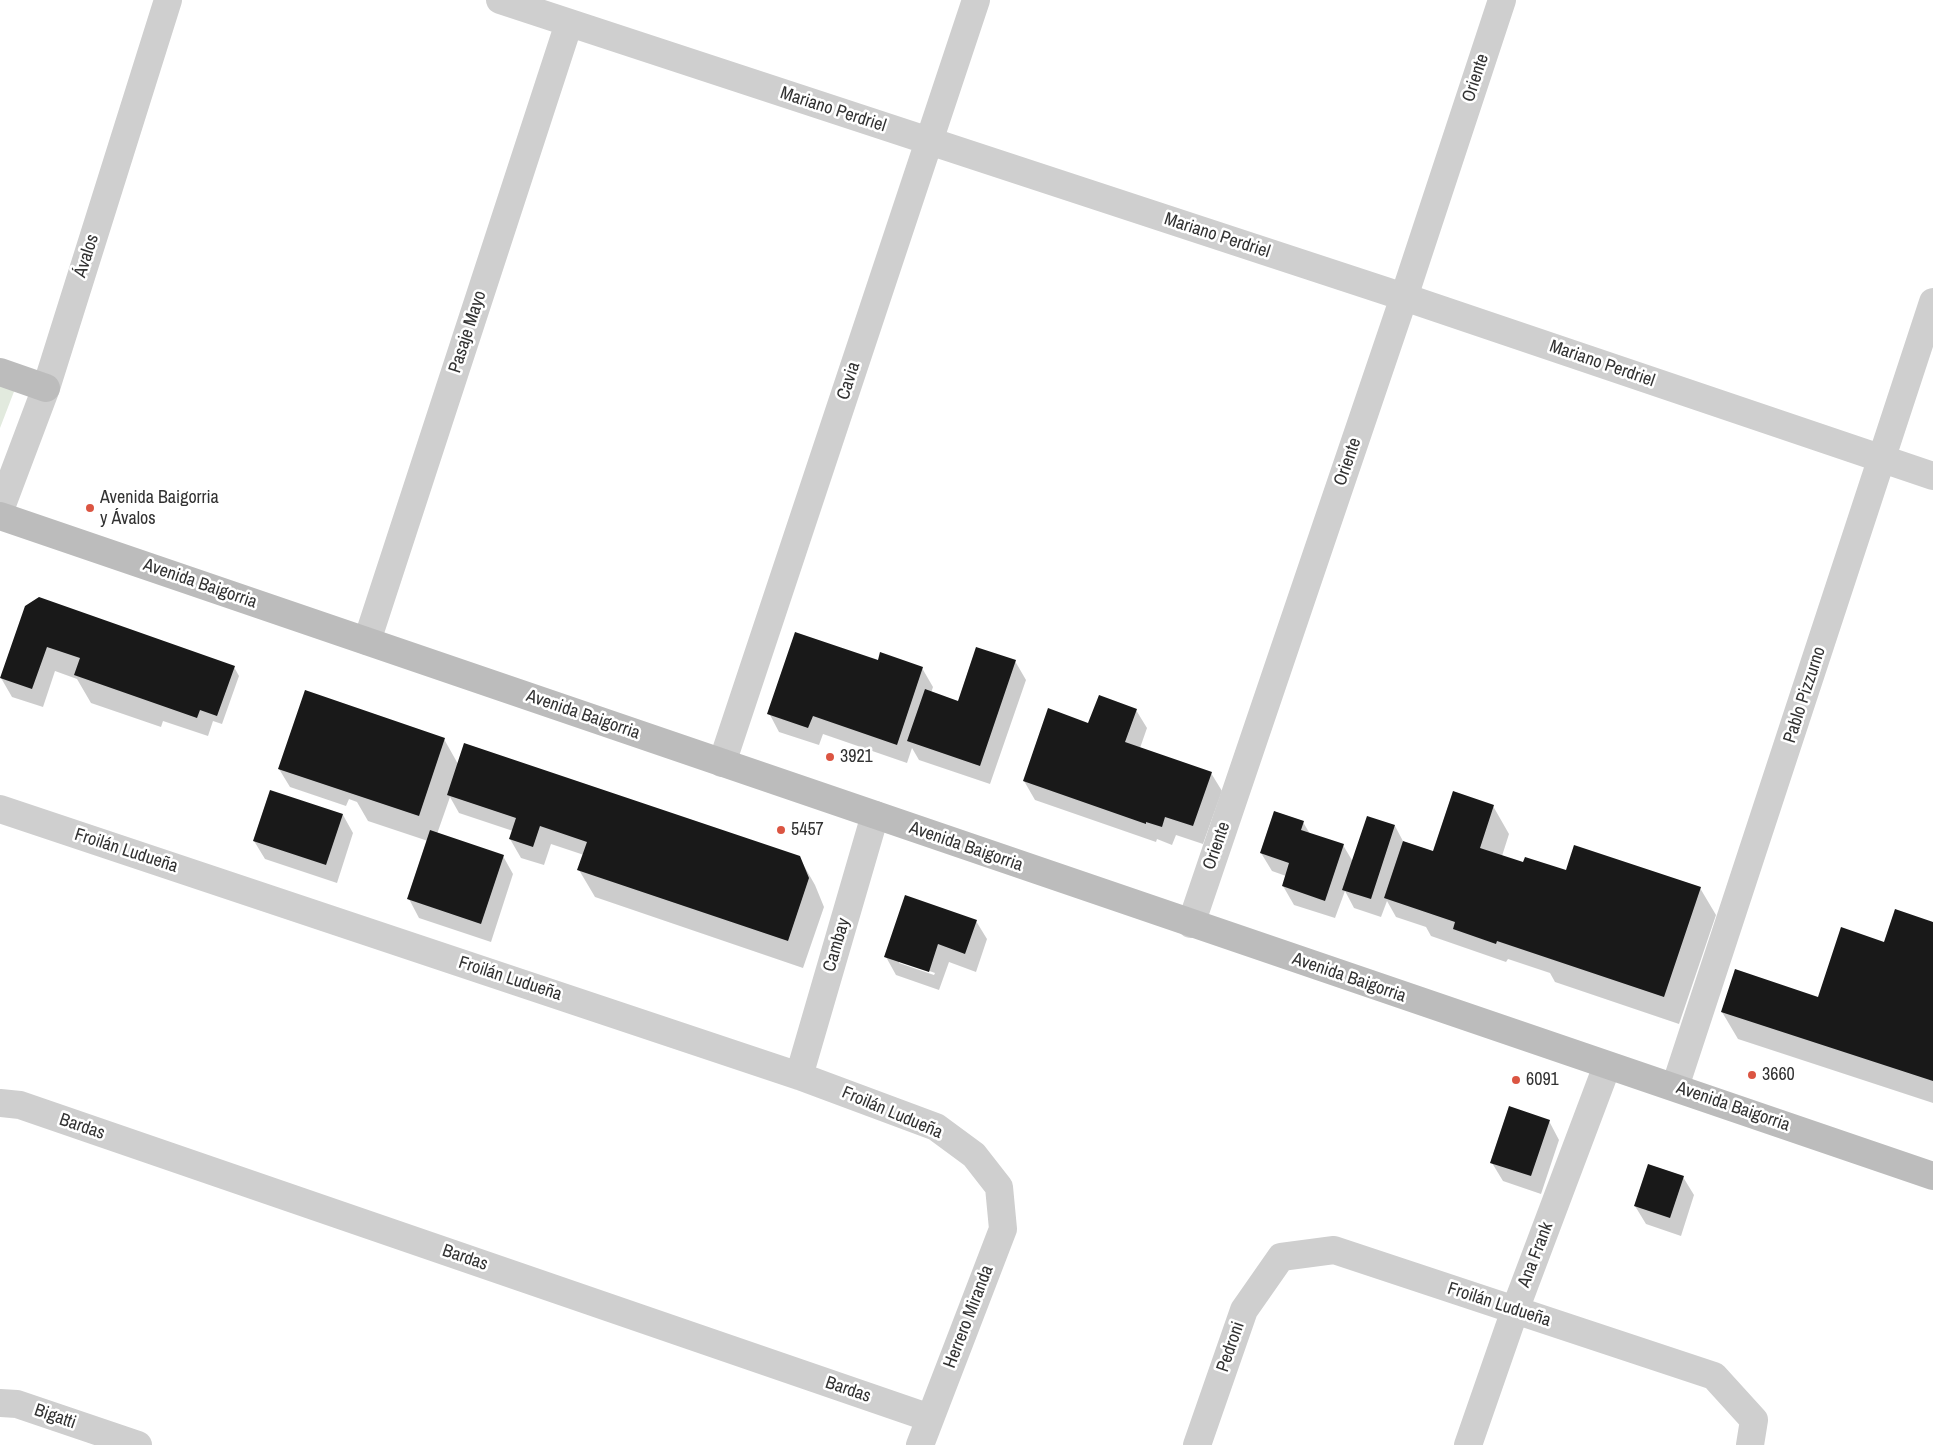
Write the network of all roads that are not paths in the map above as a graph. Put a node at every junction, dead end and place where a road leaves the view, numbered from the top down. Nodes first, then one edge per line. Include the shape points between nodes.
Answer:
1 (168, 0) edge
2 (500, 0) edge
3 (976, 0) edge
4 (1502, 0) edge
5 (569, 23) junction
6 (929, 141) junction
7 (1404, 297) junction
8 (1933, 302) edge
9 (0, 372) edge
10 (46, 388) junction
11 (1882, 459) junction
12 (1933, 476) edge
13 (0, 510) edge
14 (0, 516) edge
15 (367, 641) junction
16 (722, 763) junction
17 (0, 809) edge
18 (874, 815) junction
19 (1191, 924) junction
20 (1607, 1066) junction
21 (799, 1076) junction
22 (1675, 1087) junction
23 (0, 1104) edge
24 (1933, 1176) edge
25 (998, 1187) joint
26 (1281, 1257) joint
27 (1514, 1310) junction
28 (0, 1403) edge
29 (930, 1418) junction
30 (138, 1445) edge
31 (920, 1445) edge
32 (1196, 1445) edge
33 (1468, 1445) edge
34 (1750, 1445) edge

1 - 10 street, Ávalos
2 - 5 street, Mariano Perdriel
3 - 6 street, Cavia
4 - 7 street, Oriente
5 - 6 street, Mariano Perdriel
5 - 15 street, Pasaje Mayo
6 - 7 street, Mariano Perdriel
6 - 16 street, Cavia
7 - 11 street, Mariano Perdriel
7 - 19 street, Oriente
8 - 11 street, Pablo Pizzurno
9 - 10 main road
10 - 13 street, Ávalos
11 - 12 street, Mariano Perdriel
11 - 22 street, Pablo Pizzurno
14 - 15 main road, Avenida Baigorria
15 - 16 main road, Avenida Baigorria
16 - 18 main road, Avenida Baigorria
17 - 21 street, Froilán Ludueña
18 - 19 main road, Avenida Baigorria
18 - 21 street, Cambay
19 - 20 main road, Avenida Baigorria
20 - 22 main road, Avenida Baigorria
20 - 27 street, Ana Frank
21 - 25 street, Froilán Ludueña via 936,1128 974,1155
22 - 24 main road, Avenida Baigorria
23 - 29 street, Bardas via 30,1109
25 - 29 street, Herrero Miranda via 1003,1229
26 - 27 street, Froilán Ludueña via 1334,1250
26 - 32 street, Pedroni via 1244,1310
27 - 33 street, Ana Frank
27 - 34 street, Froilán Ludueña via 1714,1376 1754,1420
28 - 30 street, Bigatti via 16,1404
29 - 31 street, Herrero Miranda

